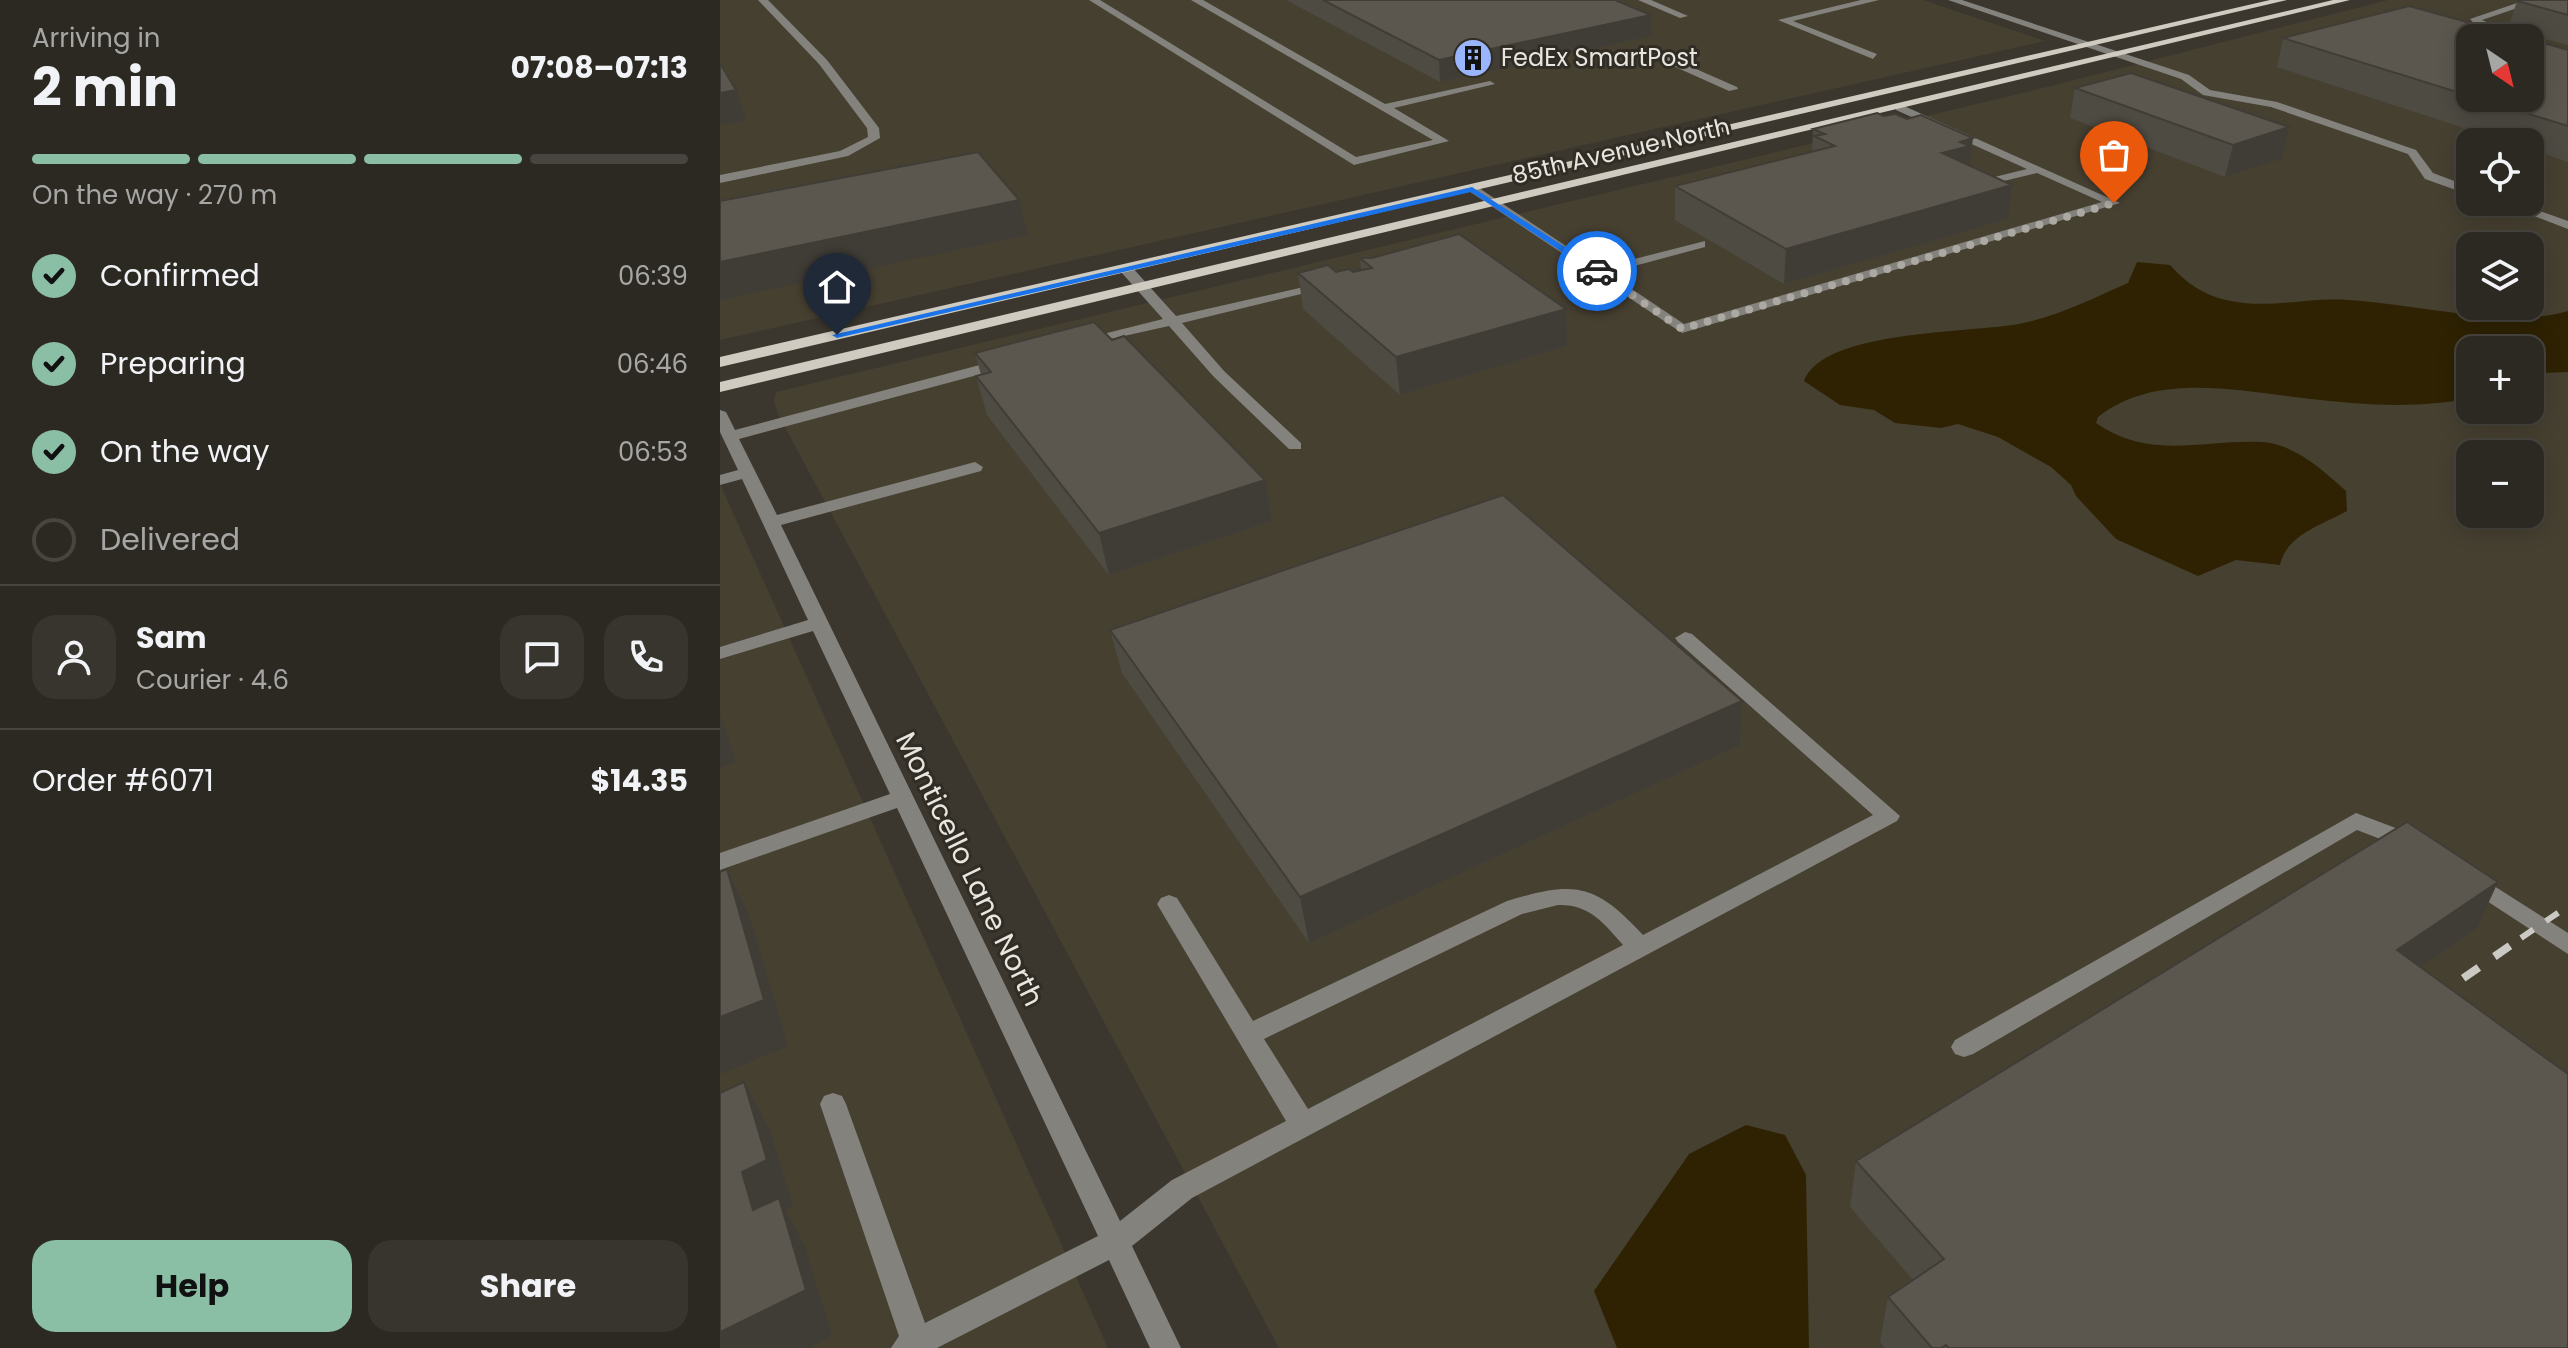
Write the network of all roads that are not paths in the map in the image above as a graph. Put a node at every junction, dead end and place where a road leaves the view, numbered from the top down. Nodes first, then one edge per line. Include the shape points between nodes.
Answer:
1 (763, 0) edge
2 (1094, 0) edge
3 (1196, 0) edge
4 (1643, 0) edge
5 (1874, 0) edge
6 (1953, 0) edge
7 (2282, 0) edge
8 (2345, 0) edge
9 (2536, 0) edge
10 (1683, 16) dead end
11 (2480, 24) edge
12 (2093, 46) junction
13 (1646, 50) dead end
14 (1873, 56) dead end
15 (2121, 56) junction
16 (1490, 84) dead end
17 (1733, 89) dead end
18 (1385, 107) junction
19 (1900, 108) junction
20 (2040, 169) junction
21 (720, 179) edge
22 (2456, 186) edge
23 (1964, 188) edge
24 (1472, 189) junction
25 (1494, 204) junction
26 (2543, 216) edge
27 (2568, 225) edge
28 (1700, 244) dead end
29 (1126, 269) junction
30 (1598, 272) junction
31 (1334, 282) edge
32 (1142, 287) junction
33 (1172, 321) junction
34 (1065, 348) edge
35 (1019, 360) edge
36 (720, 362) edge
37 (720, 387) edge
38 (725, 426) edge
39 (1295, 446) dead end
40 (975, 467) dead end
41 (748, 473) junction
42 (720, 480) edge
43 (771, 522) junction
44 (818, 623) junction
45 (1685, 638) dead end
46 (720, 653) edge
47 (903, 798) junction
48 (720, 862) edge
49 (1169, 904) dead end
50 (2568, 945) edge
51 (1639, 947) junction
52 (1248, 1035) junction
53 (1964, 1047) dead end
54 (833, 1104) dead end
55 (1303, 1125) junction
56 (1115, 1242) junction
57 (914, 1346) edge
58 (1166, 1348) edge

1 - 21 street via 823,62 873,128 874,138 844,154
2 - 18 street via 1354,161 1443,141
3 - 18 street
4 - 10 street
5 - 14 street via 1783,20
6 - 12 street
7 - 12 main road, 85th Avenue North
8 - 15 main road, 85th Avenue North
9 - 11 street via 2475,19
12 - 15 street
12 - 24 main road, 85th Avenue North
13 - 17 street
15 - 19 main road, 85th Avenue North
15 - 22 street via 2185,77 2207,93 2273,104 2412,152 2429,176
16 - 18 street
19 - 20 street
19 - 25 main road, 85th Avenue North
20 - 23 street
20 - 30 street via 2114,203 1682,329
24 - 25 street
24 - 29 main road, 85th Avenue North
25 - 30 street
25 - 32 main road, 85th Avenue North
26 - 27 street
28 - 30 street
29 - 32 street
29 - 36 main road, 85th Avenue North
31 - 33 street
32 - 33 street
32 - 37 main road, 85th Avenue North
33 - 34 street
33 - 39 street
35 - 38 street
38 - 41 street, Monticello Lane North
40 - 43 street
41 - 42 street
41 - 43 street, Monticello Lane North
43 - 44 street, Monticello Lane North
44 - 46 street
44 - 47 street, Monticello Lane North
45 - 51 street via 1889,816
47 - 48 street
47 - 56 street, Monticello Lane North
49 - 52 street
50 - 53 street via 2424,848 2356,821
51 - 52 street via 1606,910 1573,893 1541,899
51 - 55 street
52 - 55 street
54 - 57 street
55 - 56 street via 1182,1189
56 - 57 street
56 - 58 street, Monticello Lane North

